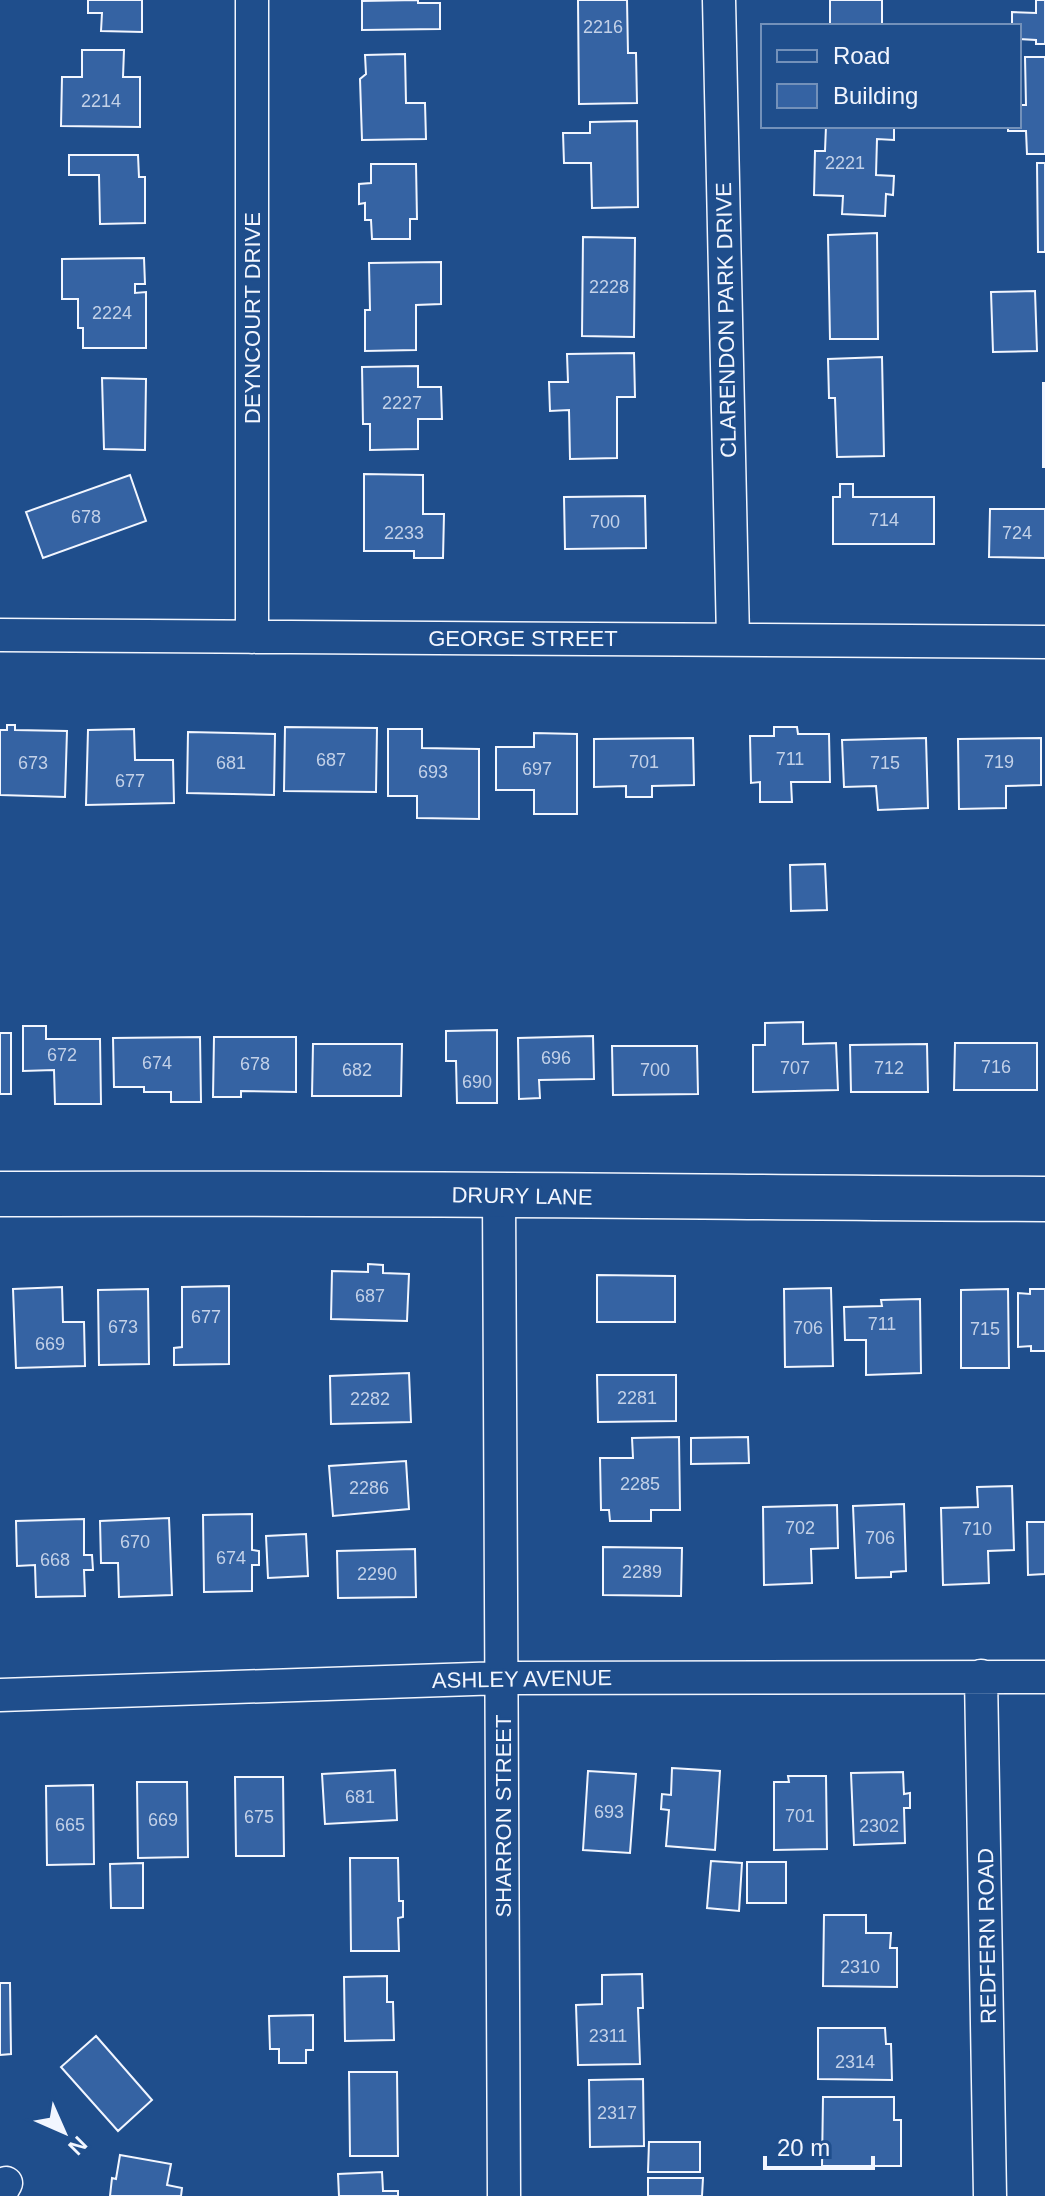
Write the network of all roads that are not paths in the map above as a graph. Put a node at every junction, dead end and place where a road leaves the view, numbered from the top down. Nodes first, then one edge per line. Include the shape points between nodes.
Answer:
1 (252, 0) edge
2 (719, 0) edge
3 (0, 635) edge
4 (252, 637) junction
5 (733, 639) junction
6 (1045, 642) edge
7 (0, 1194) edge
8 (499, 1196) junction
9 (1045, 1199) edge
10 (981, 1676) junction
11 (1045, 1677) edge
12 (502, 1678) junction
13 (0, 1695) edge
14 (504, 2196) edge
15 (990, 2196) edge

1 - 4 street, DEYNCOURT DRIVE
2 - 5 street, CLARENDON PARK DRIVE
3 - 4 street, GEORGE STREET
4 - 5 street, GEORGE STREET
5 - 6 street, GEORGE STREET
7 - 8 street, DRURY LANE
8 - 9 street, DRURY LANE
8 - 12 street, SHARRON STREET
10 - 11 street, ASHLEY AVENUE
10 - 12 street, ASHLEY AVENUE
10 - 15 street, REDFERN ROAD
12 - 13 street, ASHLEY AVENUE
12 - 14 street, SHARRON STREET

